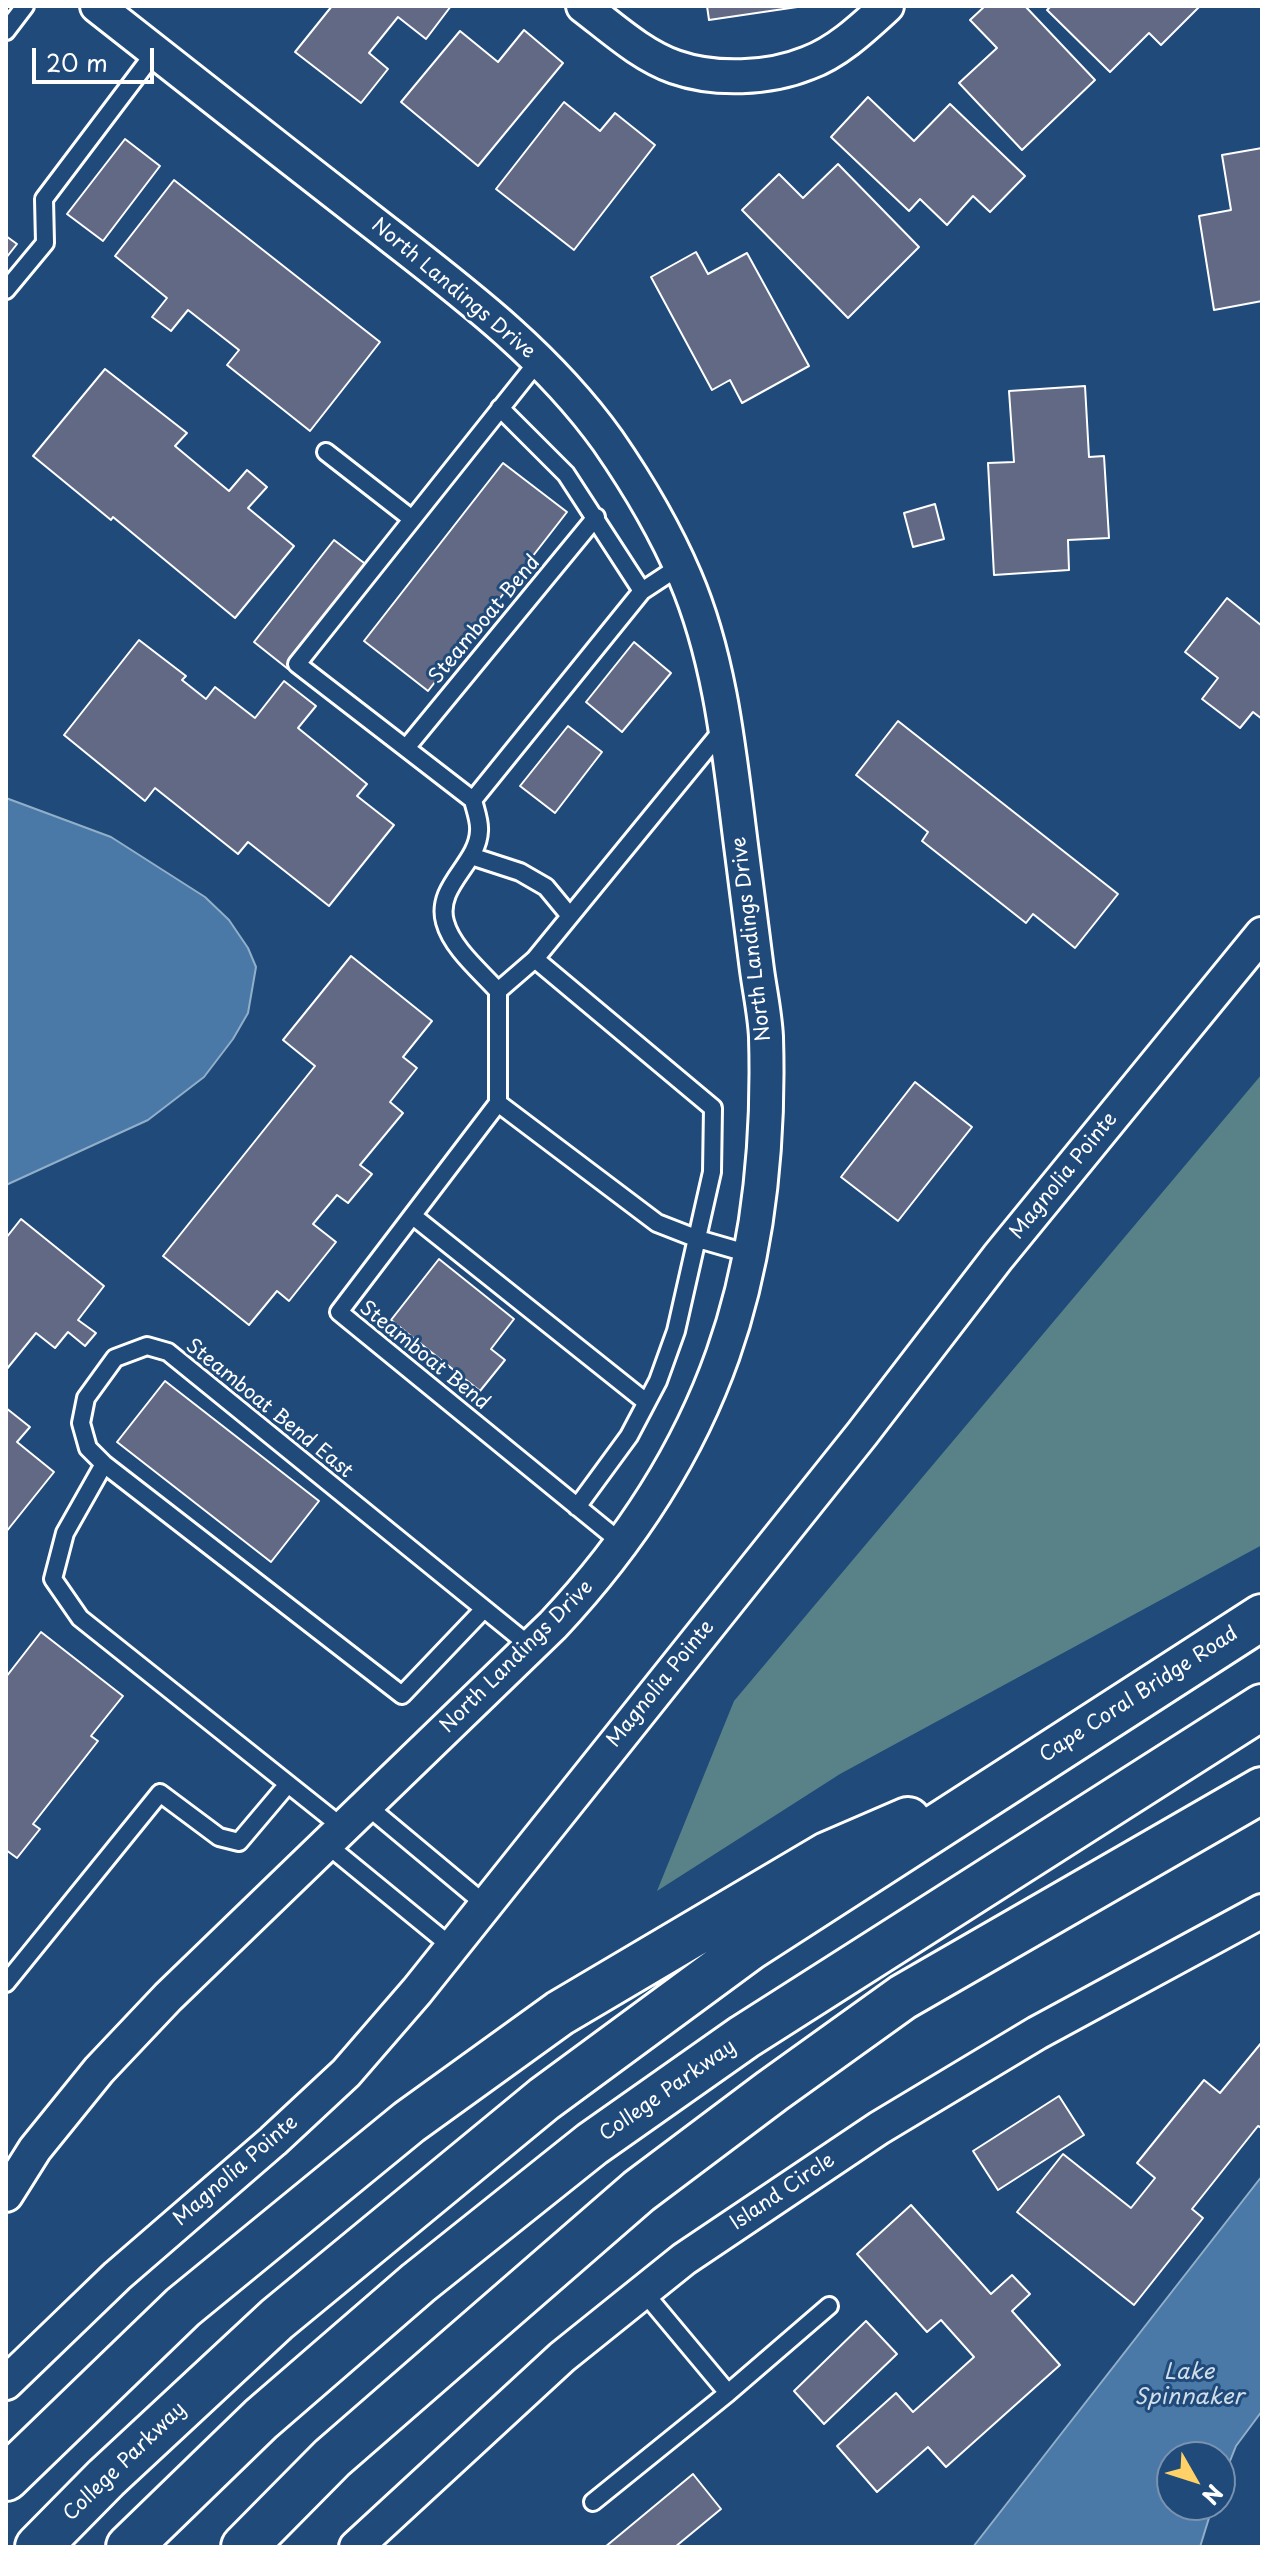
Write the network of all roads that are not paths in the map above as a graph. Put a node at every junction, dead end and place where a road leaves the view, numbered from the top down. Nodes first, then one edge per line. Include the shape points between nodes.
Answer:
1 (25, 6) edge
2 (97, 6) edge
3 (583, 6) edge
4 (887, 6) edge
5 (6, 31) edge
6 (155, 52) junction
7 (6, 290) edge
8 (539, 360) junction
9 (500, 408) junction
10 (326, 452) dead end
11 (596, 517) junction
12 (412, 519) junction
13 (680, 566) junction
14 (642, 591) junction
15 (724, 728) junction
16 (406, 748) junction
17 (473, 800) junction
18 (471, 856) junction
19 (570, 916) junction
20 (1262, 934) edge
21 (535, 959) junction
22 (498, 991) junction
23 (498, 1103) junction
24 (413, 1216) junction
25 (698, 1239) junction
26 (750, 1254) junction
27 (646, 1402) junction
28 (104, 1464) junction
29 (577, 1507) junction
30 (623, 1544) junction
31 (484, 1609) junction
32 (1262, 1617) edge
33 (530, 1646) junction
34 (1262, 1707) edge
35 (1262, 1719) edge
36 (1017, 1774) junction
37 (288, 1784) junction
38 (1262, 1790) edge
39 (1128, 1793) junction
40 (366, 1805) junction
41 (333, 1835) junction
42 (487, 1906) junction
43 (1262, 1911) edge
44 (452, 1947) junction
45 (6, 1983) edge
46 (8, 2186) edge
47 (642, 2290) junction
48 (829, 2306) dead end
49 (6, 2383) edge
50 (728, 2393) junction
51 (6, 2478) edge
52 (593, 2502) dead end
53 (38, 2547) edge
54 (129, 2547) edge
55 (244, 2547) edge
56 (356, 2547) edge

1 - 5 lane
2 - 6 street, North Landings Drive
3 - 4 street via 634,46 675,67 717,76 762,74 808,63 849,39
6 - 7 lane via 44,199 45,243
6 - 8 street, North Landings Drive via 502,324
8 - 9 lane
8 - 13 street, North Landings Drive via 607,440
9 - 11 lane via 566,474
9 - 12 lane
10 - 12 lane
11 - 14 lane
11 - 16 lane, Steamboat Bend
12 - 16 lane via 297,664
13 - 14 lane
13 - 15 street, North Landings Drive via 702,623
14 - 17 lane
15 - 19 lane
15 - 26 street, North Landings Drive via 766,1033 762,1189
16 - 17 lane
17 - 18 lane via 479,830
18 - 19 lane via 546,887
18 - 22 lane via 448,890 444,920 457,945
19 - 21 lane
20 - 42 street, Magnolia Pointe via 998,1257
21 - 22 lane
21 - 25 lane via 713,1108 712,1172
22 - 23 lane
23 - 24 lane, Steamboat Bend
23 - 25 lane via 657,1223
24 - 27 lane
24 - 29 lane, Steamboat Bend via 339,1312
25 - 26 lane
25 - 27 lane via 676,1331
26 - 30 street, North Landings Drive via 735,1323 701,1413
27 - 29 lane via 629,1436
28 - 31 lane, Steamboat Bend East via 402,1695
28 - 31 lane, Steamboat Bend East via 88,1448 81,1423 86,1398 115,1358 147,1346 168,1352
28 - 37 lane via 65,1533 53,1579 80,1618
29 - 30 lane, Steamboat Bend
30 - 33 street, North Landings Drive
31 - 33 lane, Steamboat Bend East
32 - 36 main road, Cape Coral Bridge Road
33 - 40 street, North Landings Drive
34 - 39 main road, College Parkway
35 - 39 main road
36 - 51 main road via 827,1855 560,2013 409,2122 286,2220 183,2307
36 - 53 main road, College Parkway via 749,1948 544,2099 277,2319
37 - 41 lane
37 - 45 lane via 239,1842 219,1837 160,1793
38 - 55 main road via 903,1997 772,2091 639,2191 332,2458
39 - 54 main road, College Parkway via 744,2037 592,2144 285,2398
40 - 41 street, North Landings Drive
40 - 42 lane
41 - 44 lane
41 - 46 street, North Landings Drive via 99,2070
42 - 44 street, Magnolia Pointe
43 - 47 street, Island Circle via 1037,2033 879,2128
44 - 49 street, Magnolia Pointe via 346,2073 117,2276
47 - 50 lane
47 - 56 street, Island Circle
48 - 50 lane
50 - 52 lane

